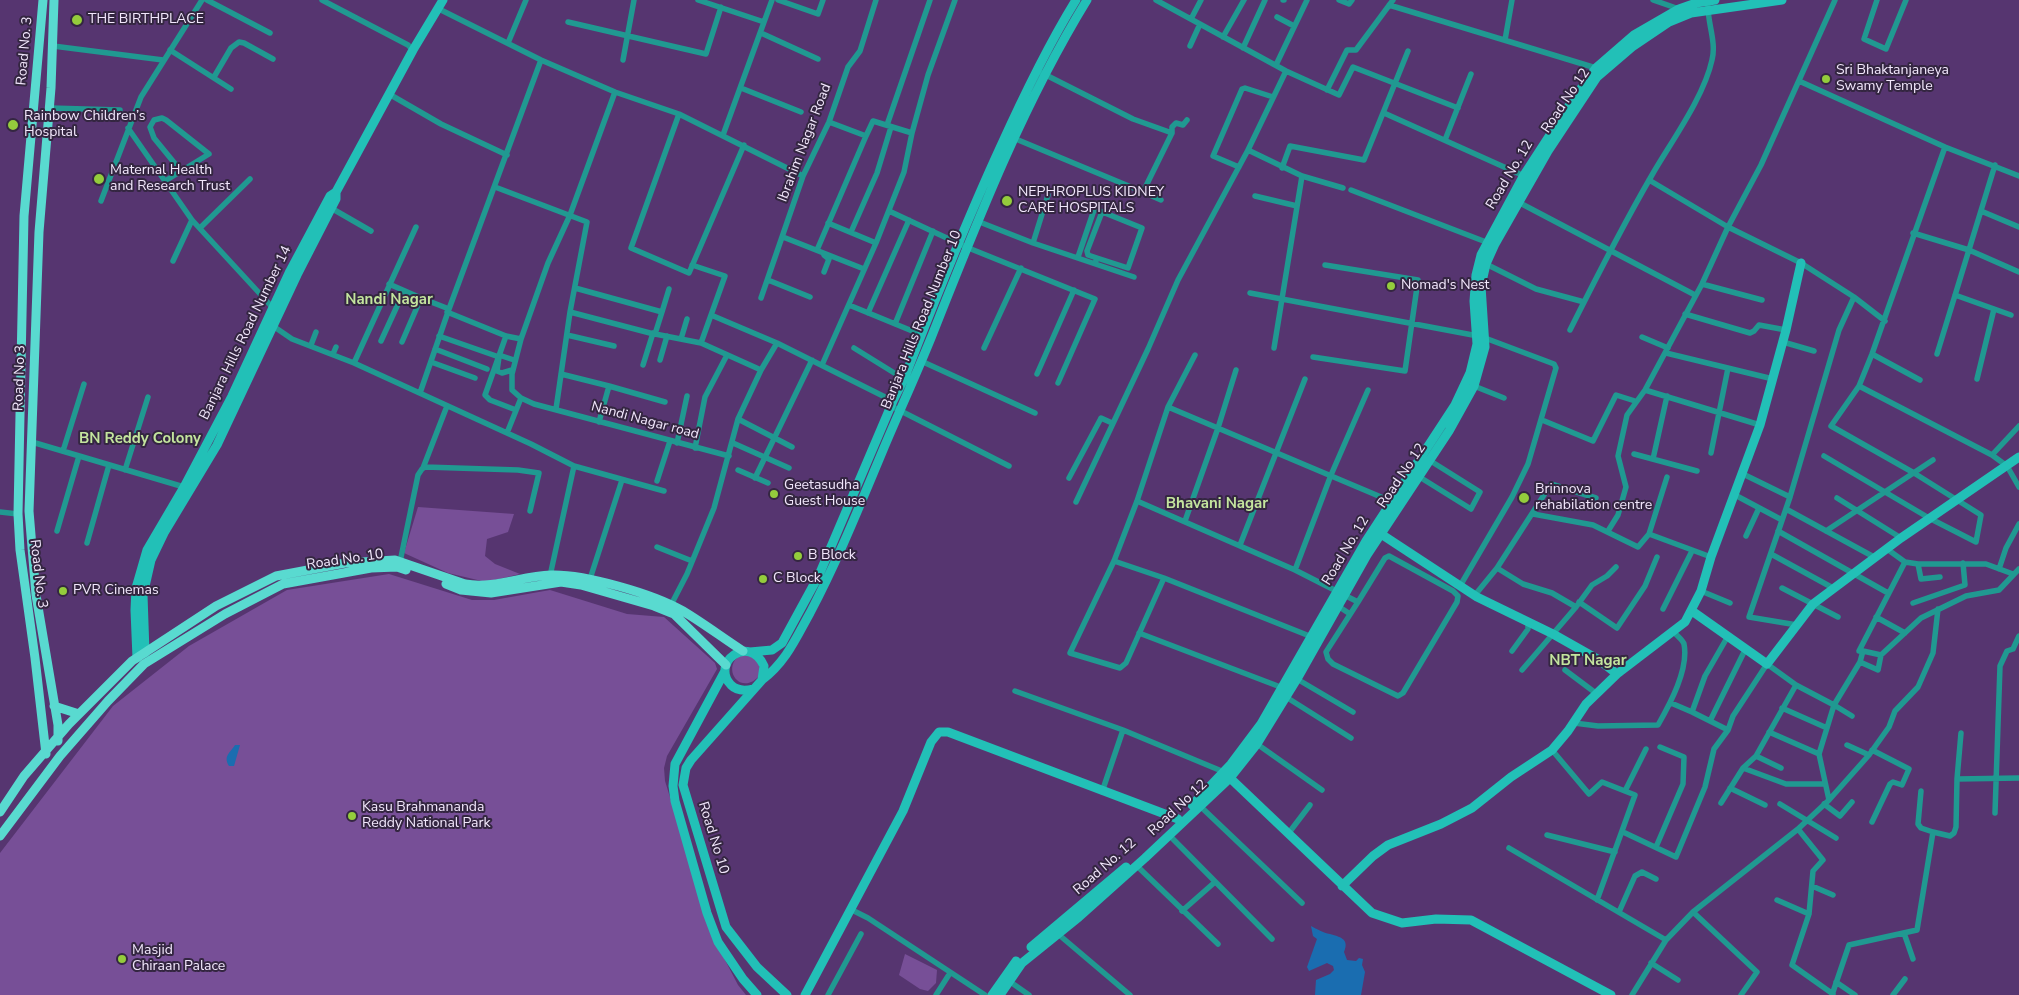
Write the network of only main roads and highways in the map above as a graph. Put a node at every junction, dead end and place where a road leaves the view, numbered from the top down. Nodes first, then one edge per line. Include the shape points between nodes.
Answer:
1 (43, 0) edge
2 (54, 0) edge
3 (443, 0) edge
4 (1076, 0) edge
5 (1087, 0) edge
6 (1782, 0) edge
7 (1709, 3) edge
8 (1041, 72) junction
9 (1010, 136) junction
10 (336, 192) junction
11 (962, 245) junction
12 (1802, 263) road end
13 (1482, 337) junction
14 (894, 406) junction
15 (2019, 457) edge
16 (1381, 534) junction
17 (150, 552) junction
18 (550, 580) junction
19 (1342, 592) junction
20 (1692, 611) junction
21 (746, 651) junction
22 (141, 655) junction
23 (725, 668) junction
24 (1617, 674) junction
25 (762, 680) junction
26 (753, 689) junction
27 (54, 706) junction
28 (79, 714) junction
29 (45, 732) junction
30 (58, 738) junction
31 (46, 752) junction
32 (60, 756) junction
33 (675, 764) junction
34 (686, 768) junction
35 (48, 771) junction
36 (1227, 775) junction
37 (24, 776) junction
38 (0, 812) edge
39 (1178, 819) junction
40 (0, 836) edge
41 (1342, 886) junction
42 (757, 995) edge
43 (787, 995) edge
44 (805, 995) edge
45 (992, 995) edge
46 (1000, 995) edge
47 (1611, 995) edge

1 - 29 main road, Road No. 3 via 24,216 18,514
2 - 27 main road, Road No 3 via 50,108 39,232 29,511 33,572
3 - 10 main road, Banjara Hills Road Number 14
4 - 8 main road, Banjara Hills Road Number 10
5 - 8 main road, Banjara Hills Road Number 10
6 - 7 main road, Road No 12
7 - 13 main road, Road No 12 via 1669,22 1632,47 1604,69 1579,102 1486,264 1481,286
7 - 13 main road, Road No. 12 via 1679,9 1634,35 1596,68 1574,98 1524,175 1486,242 1476,275 1474,301
8 - 9 main road, Banjara Hills Road Number 10
9 - 11 main road, Banjara Hills Road Number 10
9 - 11 main road, Banjara Hills Road Number 10 via 977,221
10 - 17 main road, Banjara Hills Road Number 14 via 330,196 290,271 232,396
10 - 17 main road, Banjara Hills Road Number 14 via 336,199 217,445
11 - 14 main road, Banjara Hills Road Number 10
11 - 14 main road, Banjara Hills Road Number 10 via 921,361
12 - 20 main road via 1760,425
13 - 16 main road, Road No 12 via 1485,347 1474,386 1449,431
13 - 19 main road, Road No. 12 via 1455,405 1366,542
14 - 21 main road, Banjara Hills Road Number 10 via 819,576 782,643 772,650
14 - 25 main road, Banjara Hills Road Number 10 via 831,572 788,653
15 - 20 main road via 1874,557 1813,604 1767,664
16 - 19 main road, Road No 12
16 - 24 main road via 1475,595 1553,634
17 - 22 main road, Banjara Hills Road Number 14 via 136,588 135,610
18 - 21 main road, Road No. 10 via 573,576 616,586 671,605
18 - 22 main road, Road No. 10 via 475,586 395,560 345,563 276,576 216,606
18 - 23 main road, Road No. 10 via 581,585 669,612 681,620
18 - 32 main road, Road No. 10 via 478,593 405,569 388,567 283,584 225,614 144,664
19 - 36 main road, Road No. 12
19 - 36 main road, Road No 12 via 1338,606 1286,697 1256,744
20 - 24 main road via 1674,632
21 - 23 main road via 735,653
21 - 25 main road via 756,655 764,666
22 - 28 main road, Road No. 10
23 - 26 main road via 729,683 734,688
23 - 33 main road, Road No 10
24 - 41 main road via 1586,704 1552,750 1472,808 1388,845
25 - 26 main road
26 - 34 main road
27 - 28 main road
27 - 30 main road, Road No 3
28 - 30 main road, Road No. 10
29 - 31 main road, Road No. 3
29 - 37 main road
30 - 31 main road, Road No. 10
30 - 32 main road, Road No 3
31 - 35 main road, Road No. 3
31 - 37 main road, Road No. 10
32 - 35 main road, Road No. 10
33 - 34 main road
33 - 42 main road, Road No 10 via 675,801 707,913 718,942
34 - 43 main road, Road No 10 via 683,785 726,928 757,967
35 - 40 main road, Road No. 10
36 - 39 main road, Road No. 12
36 - 41 main road
36 - 46 main road, Road No 12 via 1200,806 1137,866 1022,963
37 - 38 main road
39 - 44 main road via 948,732 939,732 904,811
39 - 45 main road, Road No. 12 via 1138,858 1019,958
41 - 47 main road via 1372,913 1402,923 1436,919 1471,920

